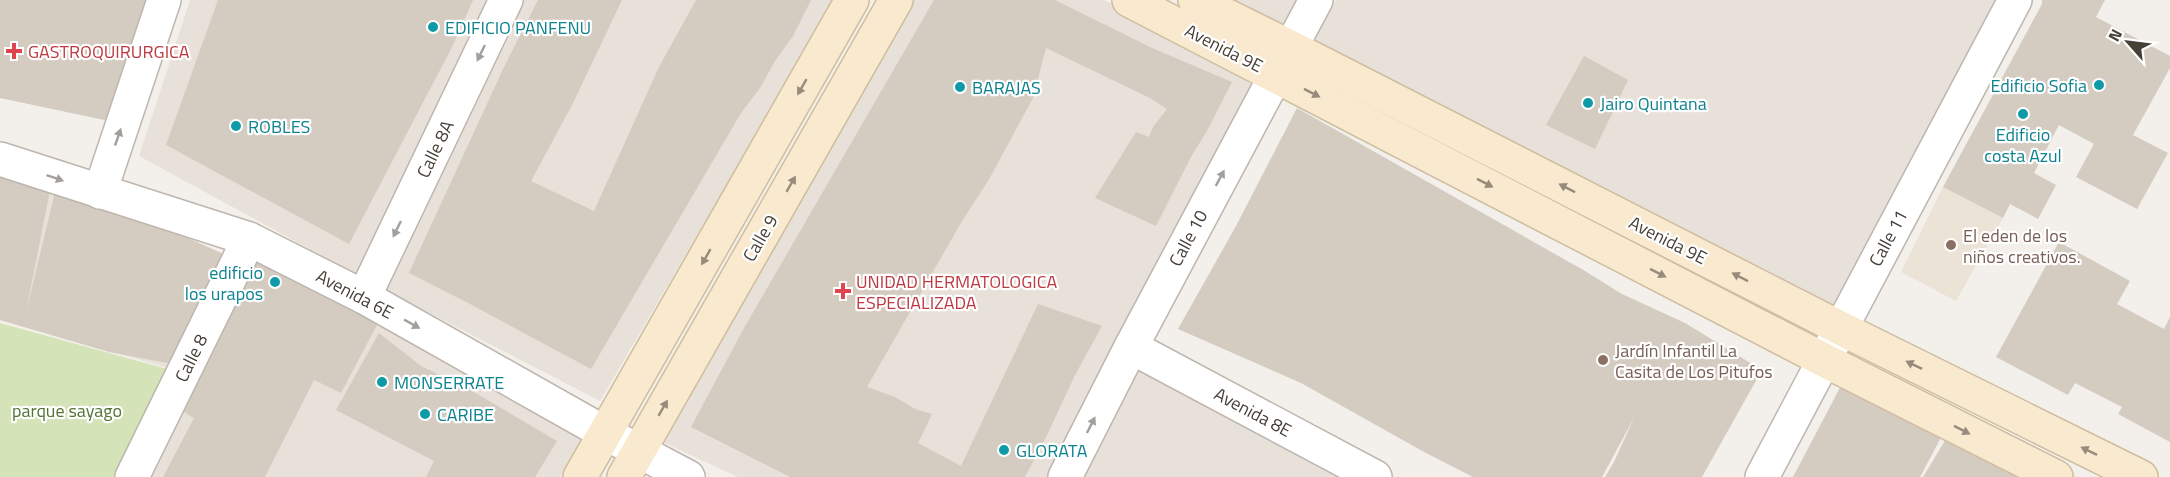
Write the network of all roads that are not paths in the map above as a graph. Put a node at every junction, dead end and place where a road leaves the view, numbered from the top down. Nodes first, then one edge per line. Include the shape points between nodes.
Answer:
1 (164, 0) edge
2 (506, 0) edge
3 (852, 0) edge
4 (896, 0) edge
5 (1129, 0) edge
6 (1195, 0) edge
7 (1316, 0) edge
8 (2015, 0) edge
9 (818, 60) junction
10 (1283, 60) junction
11 (851, 78) junction
12 (0, 159) edge
13 (100, 192) junction
14 (249, 239) junction
15 (364, 297) junction
16 (1840, 328) junction
17 (1131, 347) junction
18 (1824, 360) junction
19 (605, 433) junction
20 (631, 464) edge
21 (132, 477) edge
22 (580, 477) edge
23 (688, 477) edge
24 (1065, 477) edge
25 (1375, 477) edge
26 (1762, 477) edge
27 (2056, 477) edge
28 (2141, 477) edge

13 -> 1 street
2 -> 15 street, Calle 8A
3 - 9 street
4 - 11 street, Calle 9
5 - 10 street, Avenida 9E
6 - 10 street, Avenida 9E
7 - 10 street, Calle 10
8 - 16 street, Calle 11
9 - 11 street
9 -> 19 street
16 -> 10 street, Avenida 9E
17 -> 10 street, Calle 10
10 -> 18 street, Avenida 9E
20 -> 11 street, Calle 9
12 -> 13 street, Avenida 6E
13 - 14 street, Avenida 6E
14 - 15 street, Avenida 6E
14 - 21 street, Calle 8
15 -> 19 street, Avenida 6E
16 - 18 street, Calle 11
28 -> 16 street, Avenida 9E
24 -> 17 street, Calle 10
17 - 25 street, Avenida 8E
18 - 26 street, Calle 11
18 -> 27 street, Avenida 9E
19 - 20 street, Avenida 6E
19 - 22 street
20 - 23 street, Avenida 6E

